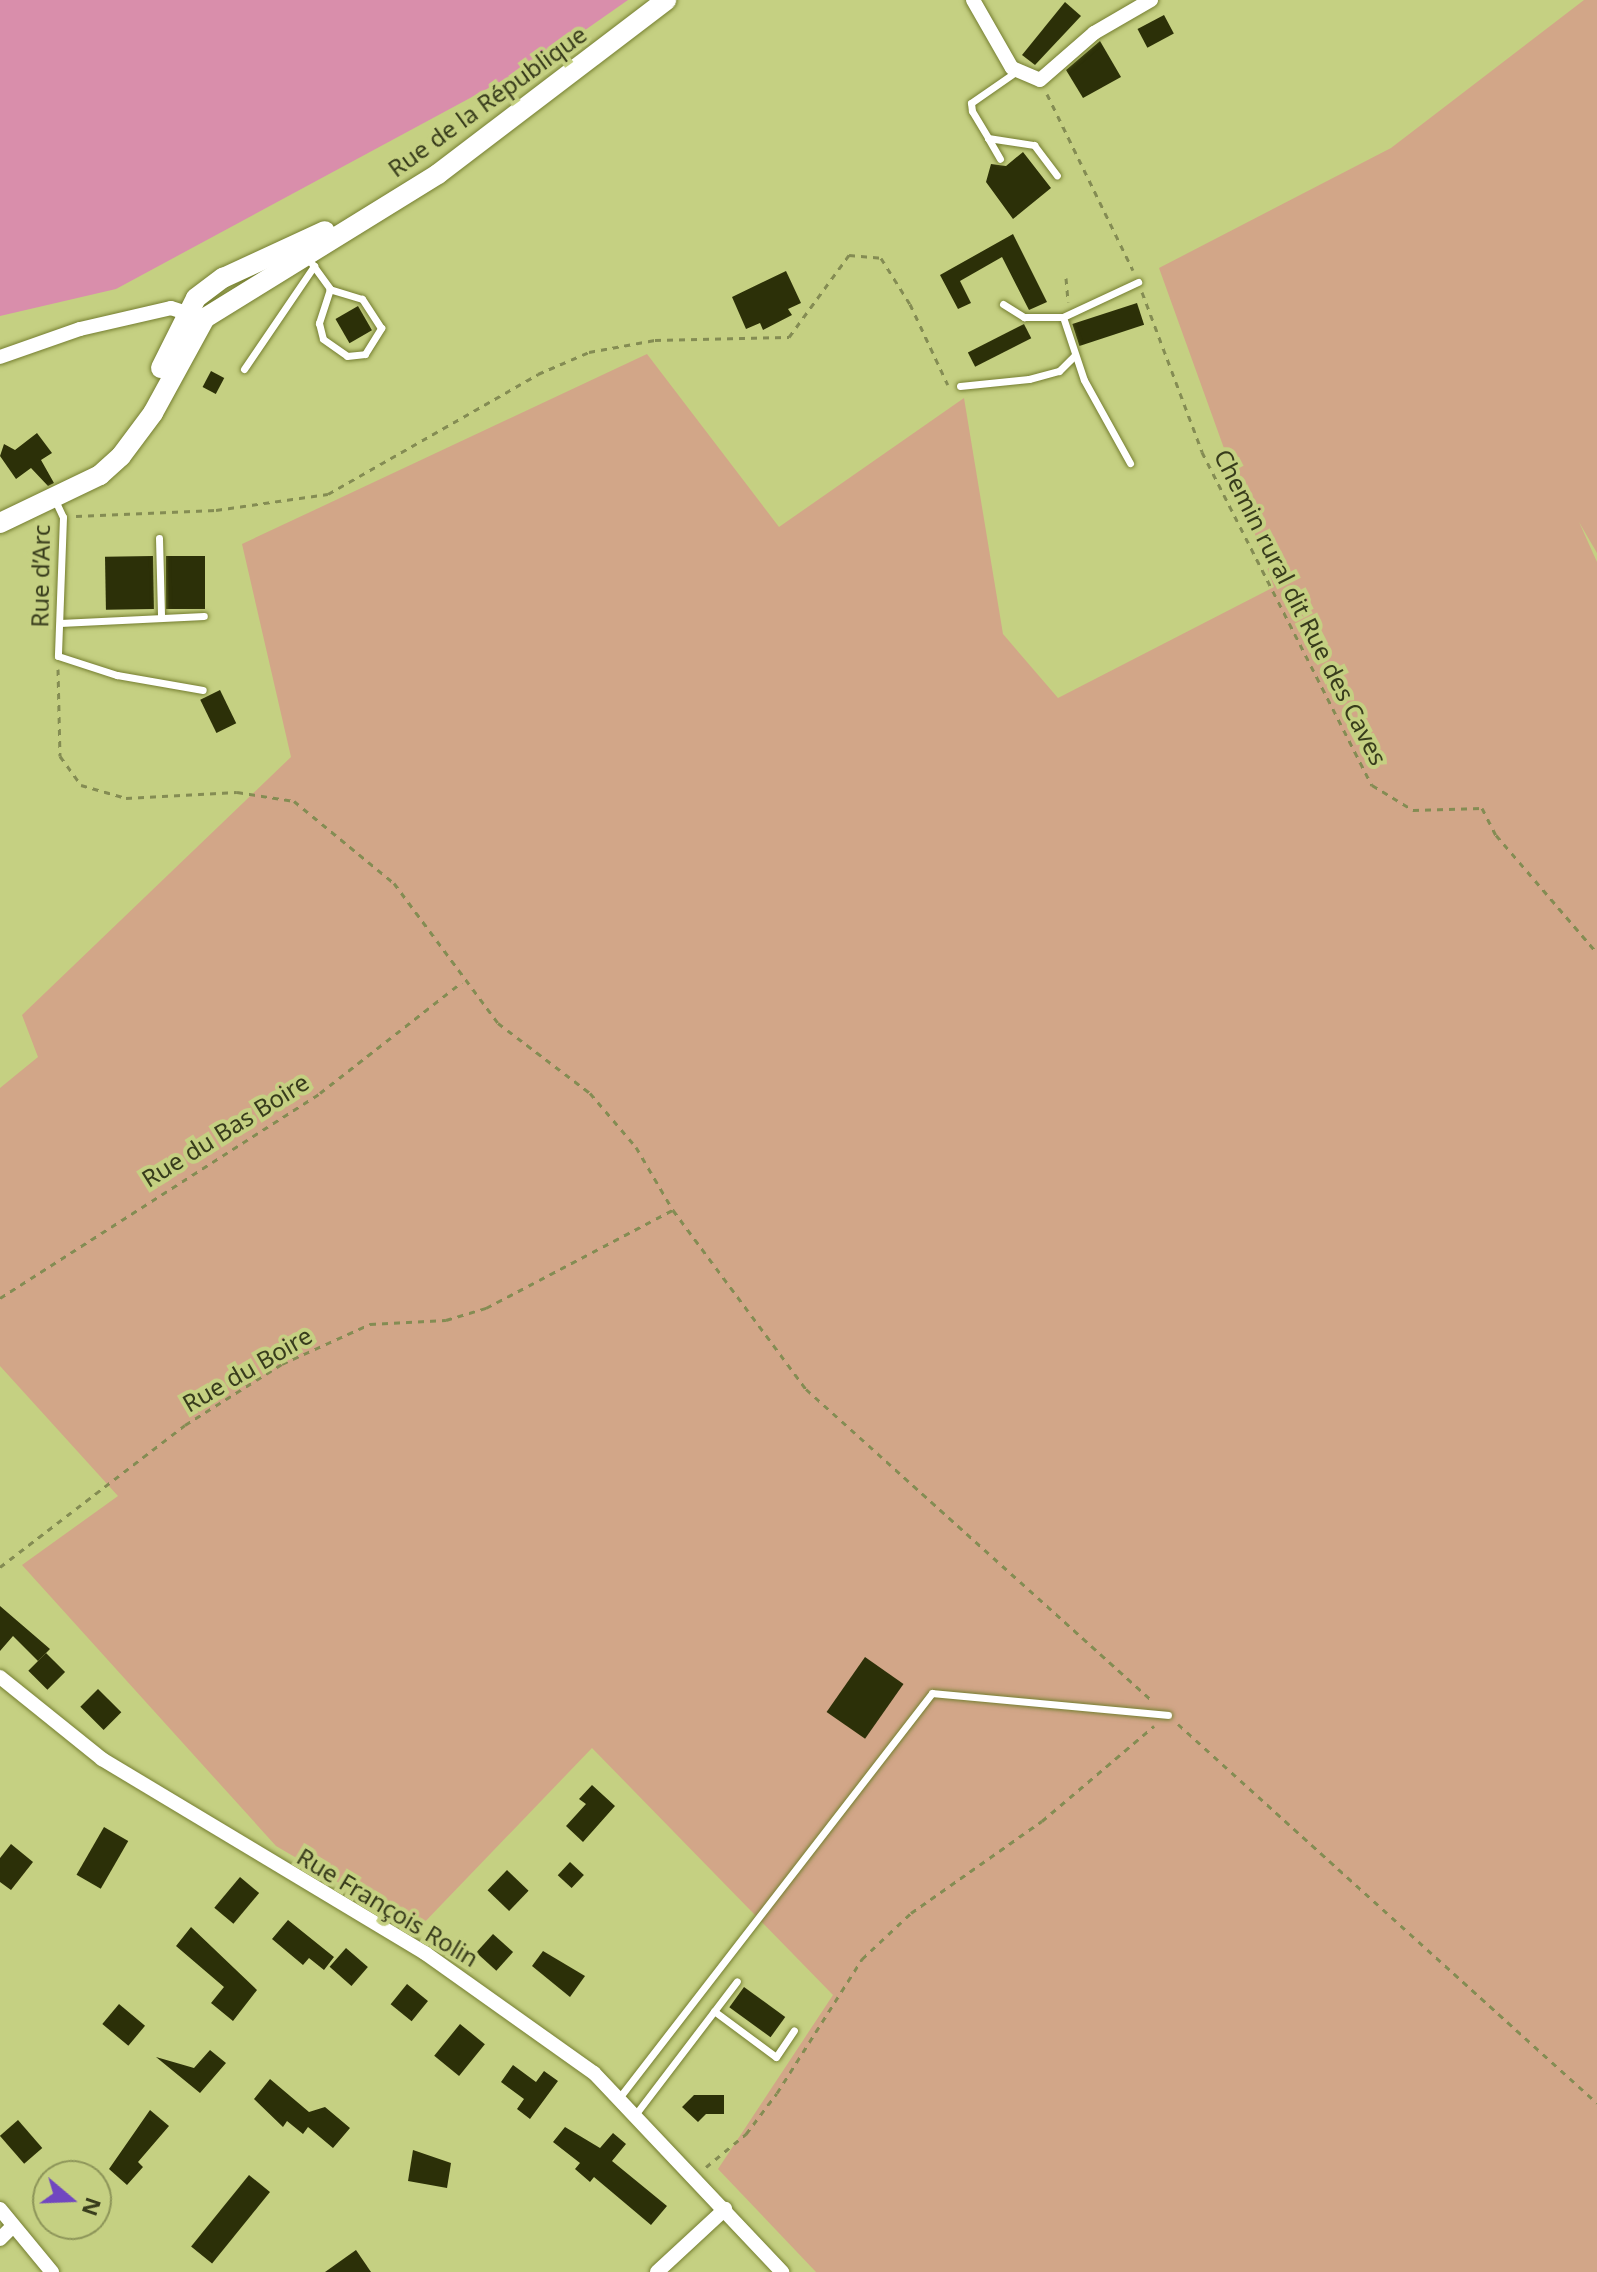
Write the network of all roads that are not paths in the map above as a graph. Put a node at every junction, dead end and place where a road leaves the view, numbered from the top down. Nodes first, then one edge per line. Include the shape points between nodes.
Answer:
1 (666, 0) edge
2 (973, 0) edge
3 (1151, 0) edge
4 (1017, 71) junction
5 (988, 138) junction
6 (1000, 159) dead end
7 (1057, 175) dead end
8 (373, 212) junction
9 (310, 260) junction
10 (1138, 282) road end
11 (330, 289) junction
12 (1003, 304) dead end
13 (1066, 315) junction
14 (195, 316) junction
15 (1074, 356) junction
16 (0, 357) edge
17 (244, 369) dead end
18 (960, 386) road end
19 (1130, 463) dead end
20 (54, 498) junction
21 (0, 523) edge
22 (159, 538) dead end
23 (204, 616) dead end
24 (161, 617) junction
25 (60, 623) junction
26 (203, 690) dead end
27 (0, 1677) edge
28 (1166, 1716) road end
29 (737, 1981) dead end
30 (714, 2011) junction
31 (794, 2030) dead end
32 (619, 2098) junction
33 (635, 2115) junction
34 (0, 2209) edge
35 (725, 2209) junction
36 (12, 2227) junction
37 (0, 2239) edge
38 (52, 2272) edge
39 (657, 2272) edge
40 (782, 2272) edge

1 - 8 main road, Rue de la République via 438,174
2 - 4 street
3 - 4 street via 1094,33 1040,80
4 - 5 lane via 971,103
5 - 6 lane
5 - 7 lane via 1034,145
8 - 9 main road, Rue de la République
8 - 14 main road, Rue de la République via 223,278
9 - 11 lane
9 - 14 main road, Rue de la République
9 - 17 lane
10 - 13 lane
11 - 11 lane via 319,323 323,339 347,356 365,354 381,328 362,299
12 - 13 lane via 1024,317
13 - 15 lane
14 - 16 street via 171,308 80,329
14 - 20 main road, Rue de la République via 137,438 100,475
15 - 18 lane via 1059,371 1029,379
15 - 19 lane
20 - 21 main road, Rue de la République
20 - 25 lane, Rue d’Arc via 63,517
22 - 24 lane
23 - 24 lane
24 - 25 lane
25 - 26 lane, Rue d’Arc via 58,656 117,675
27 - 32 street, Rue François Rolin via 102,1759 512,2011
28 - 32 lane via 932,1693
29 - 30 lane
30 - 31 lane via 776,2057
30 - 33 lane
32 - 33 street, Rue François Rolin
33 - 35 street, Rue François Rolin
34 - 36 street
35 - 39 street
35 - 40 street, Rue François Rolin
36 - 37 street
36 - 38 street

